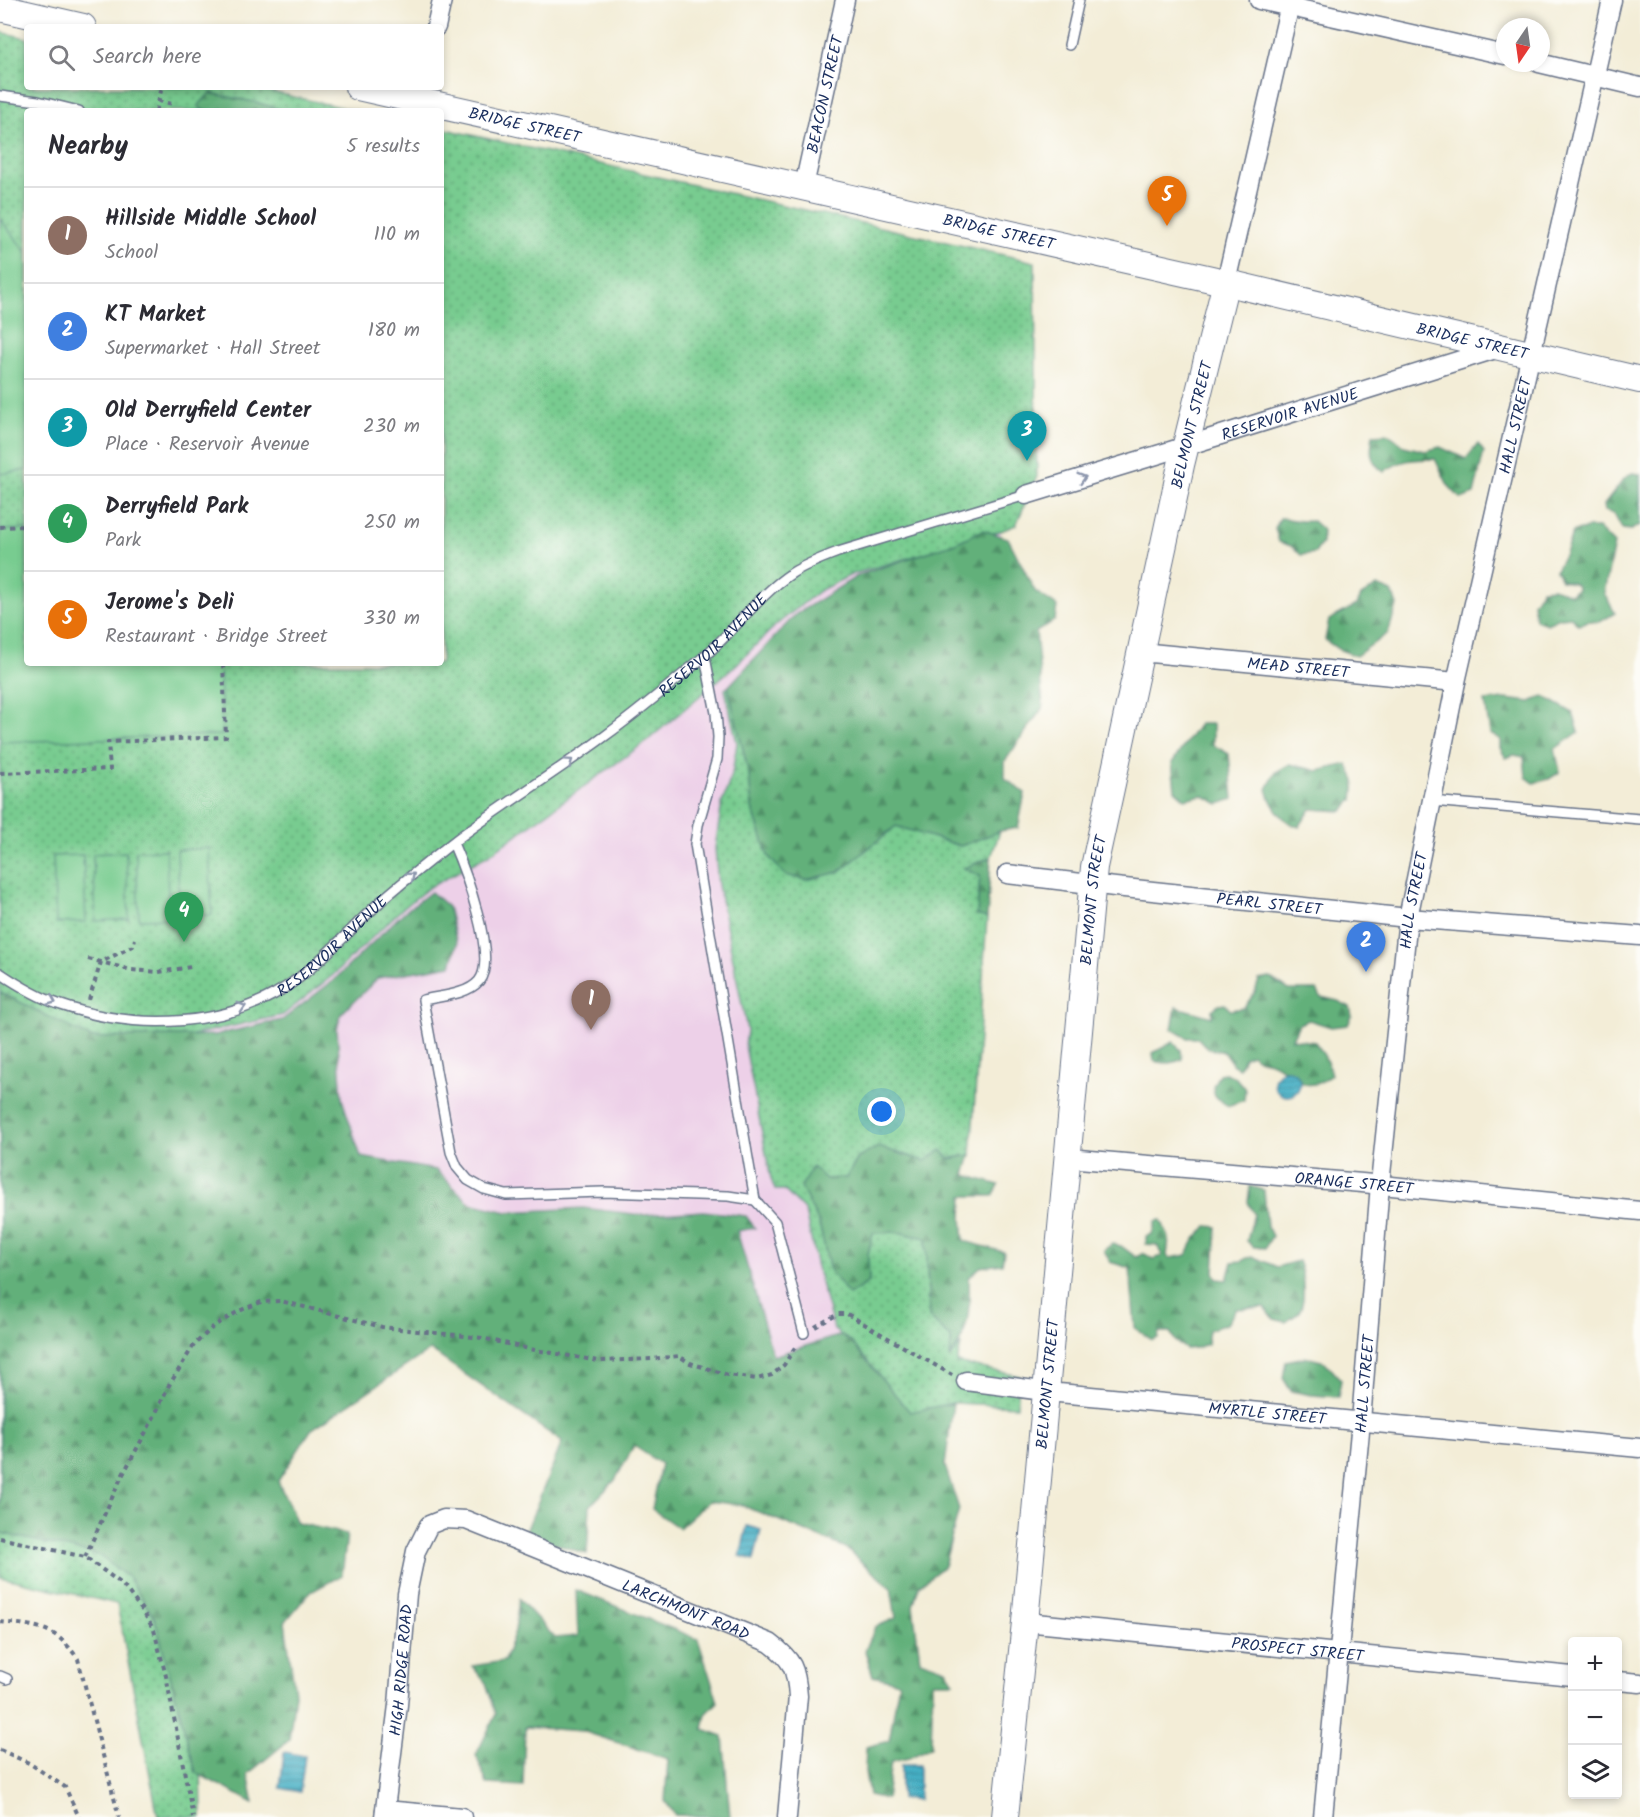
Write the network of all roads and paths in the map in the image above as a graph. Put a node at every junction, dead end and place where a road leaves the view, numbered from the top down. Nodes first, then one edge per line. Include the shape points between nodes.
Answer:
1 (442, 0) edge
2 (845, 0) edge
3 (1079, 0) edge
4 (1259, 0) edge
5 (1612, 0) edge
6 (1290, 3) edge
7 (0, 8) edge
8 (70, 24) edge
9 (437, 24) edge
10 (1069, 45) dead end
11 (1496, 53) edge
12 (1550, 65) edge
13 (1593, 75) junction
14 (1640, 87) edge
15 (160, 90) edge
16 (385, 90) edge
17 (421, 94) edge
18 (0, 96) edge
19 (158, 100) junction
20 (173, 104) dead end
21 (67, 108) edge
22 (157, 108) edge
23 (804, 186) junction
24 (1226, 282) junction
25 (1501, 347) junction
26 (1532, 355) junction
27 (1640, 380) edge
28 (1178, 448) junction
29 (1026, 495) joint
30 (24, 526) edge
31 (0, 527) edge
32 (1140, 652) junction
33 (705, 657) junction
34 (223, 666) edge
35 (1456, 682) junction
36 (0, 773) edge
37 (1431, 801) junction
38 (1640, 819) edge
39 (453, 843) junction
40 (1007, 874) dead end
41 (1091, 884) junction
42 (1408, 918) junction
43 (1640, 936) edge
44 (135, 939) dead end
45 (88, 959) dead end
46 (101, 963) junction
47 (191, 967) dead end
48 (0, 973) edge
49 (85, 1012) junction
50 (1067, 1158) junction
51 (1380, 1185) junction
52 (755, 1200) junction
53 (1640, 1211) edge
54 (804, 1333) junction
55 (966, 1381) joint
56 (1046, 1391) junction
57 (1361, 1421) junction
58 (1640, 1448) edge
59 (429, 1525) joint
60 (0, 1538) edge
61 (85, 1557) junction
62 (0, 1622) edge
63 (1025, 1622) junction
64 (1339, 1654) junction
65 (1568, 1677) edge
66 (1622, 1681) edge
67 (1640, 1683) edge
68 (0, 1750) edge
69 (385, 1813) edge
70 (79, 1817) edge
71 (119, 1817) edge
72 (193, 1817) edge
73 (462, 1817) edge
74 (787, 1817) edge
75 (1005, 1817) edge
76 (1323, 1817) edge

1 - 9 street
2 - 23 street, BEACON STREET
3 - 10 lane
4 - 6 street
5 - 13 street, HALL STREET
6 - 11 street
6 - 24 street, BELMONT STREET
7 - 8 street
12 - 13 street
13 - 14 street
13 - 26 street, HALL STREET
15 - 19 path
16 - 17 street, BRIDGE STREET
17 - 23 street, BRIDGE STREET
18 - 21 lane
19 - 20 path
19 - 22 path
23 - 24 street, BRIDGE STREET
24 - 25 street, BRIDGE STREET
24 - 28 street, BELMONT STREET
25 - 26 street, BRIDGE STREET
25 - 28 street, RESERVOIR AVENUE
26 - 27 street, BRIDGE STREET
26 - 35 street, HALL STREET
29 -> 28 street, RESERVOIR AVENUE
28 - 32 street, BELMONT STREET
29 - 33 lane, RESERVOIR AVENUE via 814,561 773,588
30 - 31 path
32 - 35 street, MEAD STREET
32 - 41 street, BELMONT STREET
39 -> 33 lane, RESERVOIR AVENUE via 607,735
33 - 52 lane via 716,713 717,759 695,844
34 - 36 path via 226,737 108,742 110,769
35 - 37 street, HALL STREET
37 - 38 lane
37 - 42 street, HALL STREET
49 -> 39 lane, RESERVOIR AVENUE via 134,1021 177,1022 251,1005 275,994 299,978 382,901
39 - 52 lane via 475,898 484,964 481,979 470,989 423,1000 457,1167 468,1180 506,1195 603,1192
40 - 41 street, PEARL STREET
41 - 42 street, PEARL STREET
41 - 50 street, BELMONT STREET
42 - 43 street, PEARL STREET
42 - 51 street, HALL STREET
44 - 46 path via 133,946
45 - 46 path
46 - 47 path via 159,972
46 - 49 path
48 -> 49 lane, RESERVOIR AVENUE via 56,1004
50 - 51 street, ORANGE STREET
50 - 56 street, BELMONT STREET
51 - 53 street, ORANGE STREET
51 - 57 street, HALL STREET
52 - 54 lane via 775,1222
54 - 55 path via 838,1314 846,1314
54 - 61 path via 784,1365 772,1375 757,1378 728,1375 679,1356 599,1361 482,1338 382,1327 281,1301 261,1302 214,1326 194,1345 121,1478
55 - 56 street, MYRTLE STREET
56 - 57 street, MYRTLE STREET
56 - 63 street, BELMONT STREET
57 - 58 street, MYRTLE STREET
57 - 64 street, HALL STREET
59 - 69 street, HIGH RIDGE ROAD via 416,1551 407,1594
59 - 74 street, LARCHMONT ROAD via 444,1519 466,1520 770,1643 785,1654 794,1666 798,1696
60 - 61 path
61 - 72 path via 122,1584 154,1630
62 - 71 path via 53,1632 78,1659
63 - 64 street, PROSPECT STREET
63 - 75 street, BELMONT STREET
64 - 65 street, PROSPECT STREET
64 - 76 street, HALL STREET
66 - 67 street
68 - 70 path via 29,1763 65,1787
69 - 73 street

